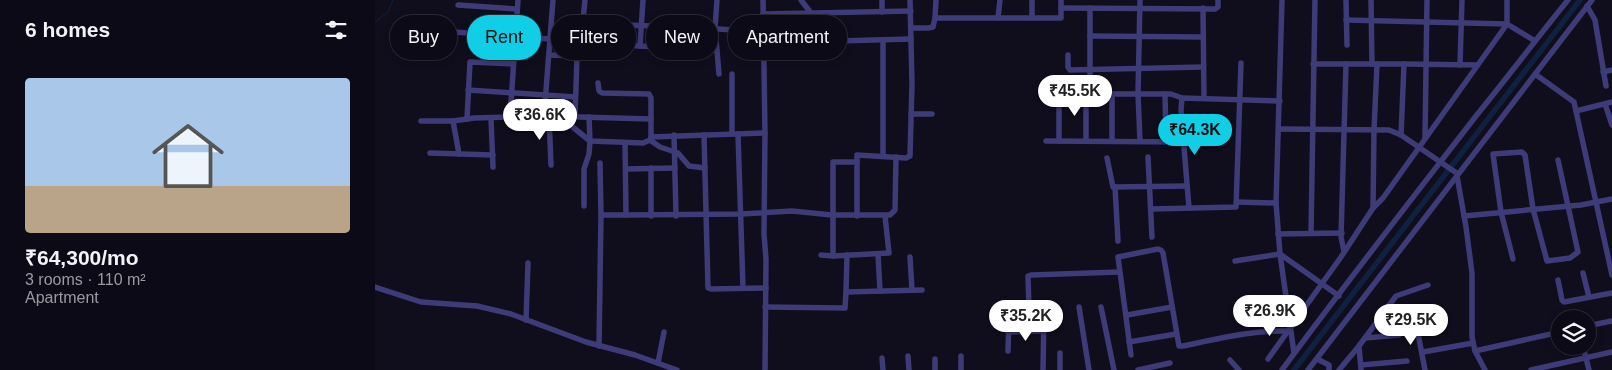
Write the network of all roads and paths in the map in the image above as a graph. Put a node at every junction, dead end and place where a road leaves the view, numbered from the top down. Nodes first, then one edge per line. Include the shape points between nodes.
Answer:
1 (518, 0) edge
2 (553, 0) edge
3 (585, 0) edge
4 (643, 0) edge
5 (717, 0) edge
6 (763, 0) edge
7 (801, 0) edge
8 (882, 0) edge
9 (910, 0) edge
10 (935, 0) edge
11 (999, 0) edge
12 (1032, 0) edge
13 (1061, 0) edge
14 (1140, 0) edge
15 (1218, 0) edge
16 (1282, 0) edge
17 (1315, 0) edge
18 (1346, 0) edge
19 (1371, 0) edge
20 (1427, 0) edge
21 (1462, 0) edge
22 (1507, 0) edge
23 (1568, 0) edge
24 (1592, 0) edge
25 (458, 5) dead end
26 (1587, 6) junction
27 (1061, 8) junction
28 (1090, 8) junction
29 (1140, 8) junction
30 (1203, 8) junction
31 (517, 9) junction
32 (882, 12) junction
33 (911, 12) junction
34 (811, 13) junction
35 (763, 14) joint
36 (517, 15) edge
37 (584, 15) edge
38 (716, 15) edge
39 (935, 18) junction
40 (998, 18) junction
41 (1032, 18) junction
42 (1346, 20) junction
43 (1371, 22) junction
44 (1427, 22) junction
45 (1461, 22) junction
46 (1507, 24) junction
47 (636, 26) edge
48 (641, 26) junction
49 (646, 26) edge
50 (911, 28) junction
51 (1090, 36) junction
52 (1140, 36) junction
53 (1203, 37) junction
54 (541, 38) edge
55 (550, 39) junction
56 (883, 40) junction
57 (911, 40) junction
58 (1535, 40) junction
59 (847, 41) edge
60 (1347, 45) dead end
61 (636, 46) edge
62 (640, 46) junction
63 (646, 46) edge
64 (549, 55) junction
65 (1068, 55) dead end
66 (513, 60) edge
67 (717, 60) edge
68 (763, 60) edge
69 (1241, 63) dead end
70 (513, 64) junction
71 (1313, 64) junction
72 (1346, 64) junction
73 (1374, 64) junction
74 (1404, 64) junction
75 (1426, 64) junction
76 (1460, 65) junction
77 (1477, 65) junction
78 (1203, 67) junction
79 (1090, 68) junction
80 (1139, 68) junction
81 (1612, 70) edge
82 (1603, 72) junction
83 (719, 74) dead end
84 (732, 74) dead end
85 (1535, 74) junction
86 (598, 83) dead end
87 (1606, 86) dead end
88 (468, 90) junction
89 (511, 93) junction
90 (546, 94) junction
91 (1046, 94) dead end
92 (1059, 94) junction
93 (1088, 94) junction
94 (1112, 94) junction
95 (1138, 94) junction
96 (1165, 94) junction
97 (575, 97) junction
98 (1182, 98) junction
99 (1204, 98) junction
100 (1239, 99) junction
101 (1280, 100) junction
102 (1609, 103) edge
103 (1576, 111) junction
104 (911, 114) junction
105 (932, 114) dead end
106 (547, 116) junction
107 (559, 116) junction
108 (510, 117) junction
109 (575, 117) junction
110 (589, 117) junction
111 (491, 118) junction
112 (467, 119) junction
113 (651, 119) junction
114 (421, 121) dead end
115 (453, 121) junction
116 (1612, 125) edge
117 (1279, 129) junction
118 (1313, 129) junction
119 (1344, 129) junction
120 (1374, 130) junction
121 (765, 133) junction
122 (735, 134) junction
123 (673, 135) junction
124 (704, 135) junction
125 (1401, 135) junction
126 (650, 138) junction
127 (1425, 138) junction
128 (1046, 140) dead end
129 (590, 141) junction
130 (1059, 141) junction
131 (1086, 141) junction
132 (1112, 141) junction
133 (1139, 141) junction
134 (1166, 141) junction
135 (1183, 142) junction
136 (625, 143) junction
137 (1419, 146) junction
138 (674, 151) junction
139 (430, 153) dead end
140 (459, 154) junction
141 (493, 155) junction
142 (883, 156) junction
143 (896, 157) junction
144 (1148, 157) dead end
145 (1107, 158) dead end
146 (1558, 160) dead end
147 (1440, 161) junction
148 (857, 162) junction
149 (600, 163) dead end
150 (551, 165) dead end
151 (493, 167) dead end
152 (651, 168) junction
153 (675, 168) junction
154 (705, 168) junction
155 (626, 169) junction
156 (1458, 175) junction
157 (1187, 186) junction
158 (1115, 187) junction
159 (1150, 187) junction
160 (1612, 200) edge
161 (1237, 202) junction
162 (1276, 203) junction
163 (1597, 203) junction
164 (584, 206) dead end
165 (1567, 206) junction
166 (1189, 208) junction
167 (1373, 208) junction
168 (1151, 209) junction
169 (1533, 209) junction
170 (1501, 212) junction
171 (707, 214) junction
172 (741, 214) junction
173 (765, 214) junction
174 (601, 215) junction
175 (626, 215) junction
176 (832, 215) junction
177 (651, 216) junction
178 (676, 216) junction
179 (857, 216) junction
180 (885, 216) junction
181 (1464, 216) junction
182 (1311, 233) junction
183 (1342, 233) junction
184 (1278, 234) junction
185 (1152, 237) dead end
186 (1118, 241) dead end
187 (1344, 251) junction
188 (878, 254) junction
189 (1279, 254) junction
190 (821, 255) dead end
191 (847, 255) junction
192 (833, 256) junction
193 (910, 257) dead end
194 (1513, 259) dead end
195 (1235, 261) dead end
196 (528, 263) dead end
197 (1119, 272) junction
198 (1583, 272) dead end
199 (1612, 274) edge
200 (1558, 280) dead end
201 (1321, 283) junction
202 (1428, 285) dead end
203 (375, 287) edge
204 (743, 288) junction
205 (766, 288) junction
206 (912, 290) junction
207 (922, 290) dead end
208 (880, 291) junction
209 (846, 292) junction
210 (1612, 293) edge
211 (1339, 296) junction
212 (1589, 297) junction
213 (765, 307) junction
214 (1079, 307) dead end
215 (1101, 307) dead end
216 (1172, 307) junction
217 (1127, 315) junction
218 (1431, 315) dead end
219 (1009, 316) dead end
220 (1415, 318) junction
221 (526, 320) junction
222 (1397, 321) dead end
223 (1612, 321) edge
224 (1596, 324) edge
225 (1289, 329) junction
226 (1044, 331) junction
227 (664, 332) dead end
228 (1008, 332) junction
229 (1177, 334) junction
230 (1551, 334) edge
231 (1399, 335) dead end
232 (1365, 338) junction
233 (1129, 342) junction
234 (1473, 343) junction
235 (599, 346) junction
236 (1359, 346) junction
237 (1008, 351) dead end
238 (1475, 351) junction
239 (1423, 352) junction
240 (1612, 352) edge
241 (1059, 353) dead end
242 (1295, 353) junction
243 (1131, 355) dead end
244 (1585, 355) edge
245 (908, 356) dead end
246 (961, 356) dead end
247 (882, 358) dead end
248 (1586, 358) junction
249 (935, 359) dead end
250 (1268, 359) dead end
251 (1317, 359) junction
252 (1230, 360) dead end
253 (1407, 361) dead end
254 (658, 363) junction
255 (1166, 366) edge
256 (1361, 368) edge
257 (677, 370) edge
258 (765, 370) edge
259 (883, 370) edge
260 (909, 370) edge
261 (935, 370) edge
262 (961, 370) edge
263 (1043, 370) edge
264 (1060, 370) edge
265 (1089, 370) edge
266 (1114, 370) edge
267 (1139, 370) edge
268 (1237, 370) edge
269 (1282, 370) edge
270 (1308, 370) edge
271 (1329, 370) edge
272 (1339, 370) edge
273 (1425, 370) edge
274 (1485, 370) edge
275 (1531, 370) edge
276 (1589, 370) edge

1 - 31 street
2 - 55 street
3 - 37 street
4 - 48 street
5 - 38 street
6 - 35 street
7 - 34 street
8 - 32 street
9 - 33 street
10 - 39 street
11 - 40 street
12 - 41 street
13 - 27 street
14 - 29 street
15 - 30 street via 1217,8
16 - 101 street
17 - 71 street
18 - 42 street
19 - 43 street
20 - 44 street
21 - 45 street
22 - 46 street
23 - 58 street
24 - 26 street
25 - 31 street
26 - 82 street via 1595,20
26 - 85 street
27 - 28 street
27 - 41 street via 1061,18
28 - 29 street
28 - 51 street
29 - 30 street
29 - 52 street
30 - 53 street
31 - 36 street
32 - 33 street
32 - 34 street
33 - 50 street
34 - 35 street
39 - 40 street
39 - 50 street via 931,28
40 - 41 street
42 - 43 street
42 - 60 street
43 - 44 street
43 - 73 street
44 - 45 street
44 - 75 street
45 - 46 street
45 - 76 street
46 - 58 street
46 - 77 street
47 - 48 street
48 - 49 street
48 - 62 street
50 - 57 street
51 - 52 street
51 - 79 street
52 - 53 street
52 - 80 street
53 - 78 street
54 - 55 street
55 - 64 street
56 - 57 street
56 - 59 street
56 - 142 street
57 - 104 street
58 - 147 street
61 - 62 street
62 - 63 street
64 - 90 street
64 - 97 street via 577,56
65 - 79 street via 1070,70
66 - 70 street
67 - 83 street
68 - 121 street
69 - 100 street
70 - 88 street via 470,62
70 - 89 street
71 - 72 street
71 - 118 street
72 - 73 street
72 - 119 street
73 - 74 street
73 - 120 street
74 - 75 street
74 - 125 street
75 - 76 street
75 - 127 street
76 - 77 street
77 - 127 street
78 - 80 street
78 - 99 street
79 - 80 street
79 - 93 street
80 - 95 street
81 - 82 street
82 - 87 street
84 - 122 street
85 - 103 street via 1574,102
85 - 156 street
86 - 113 street via 602,93 649,94
88 - 89 street
88 - 112 street
89 - 90 street
89 - 108 street
90 - 97 street
90 - 106 street
91 - 92 street
92 - 93 street
92 - 130 street
93 - 94 street
93 - 131 street
94 - 95 street
94 - 132 street
95 - 96 street
95 - 133 street
96 - 98 street
96 - 134 street
97 - 109 street
98 - 99 street
98 - 135 street
99 - 100 street
100 - 101 street
100 - 161 street
101 - 117 street
102 - 103 street
102 - 116 street
103 - 163 street
104 - 105 street
104 - 143 street via 910,156
106 - 107 street
106 - 108 street
106 - 150 street
107 - 109 street
107 - 129 street
108 - 111 street
109 - 110 street
110 - 113 street
110 - 129 street
111 - 112 street
111 - 141 street
112 - 115 street
113 - 126 street
114 - 115 street
115 - 140 street
117 - 118 street
117 - 162 street
118 - 119 street
118 - 182 street
119 - 120 street
119 - 183 street
120 - 125 street via 1389,130
120 - 167 street
121 - 122 street
121 - 173 street
122 - 124 street
122 - 172 street
123 - 124 street
123 - 126 street
123 - 138 street
124 - 154 street
125 - 137 street
126 - 136 street via 643,143
126 - 138 street via 660,147
127 - 137 street
128 - 130 street
129 - 136 street
129 - 164 street via 584,169
130 - 131 street
131 - 132 street
132 - 133 street
133 - 134 street
134 - 135 street
135 - 157 street
136 - 155 street
137 - 147 street
137 - 167 street
138 - 153 street
138 - 154 street via 689,166
139 - 140 street
140 - 141 street
141 - 151 street
142 - 143 street
142 - 148 street via 857,155
143 - 180 street via 895,210
144 - 159 street
145 - 158 street via 1111,183
146 - 165 street
147 - 156 street
147 - 211 street
148 - 176 street via 833,162
148 - 179 street
149 - 174 street
152 - 153 street
152 - 155 street
152 - 177 street
153 - 178 street
154 - 171 street
155 - 175 street
156 - 181 street
156 - 251 street
157 - 159 street
157 - 166 street
158 - 159 street
158 - 186 street
159 - 168 street
160 - 163 street
161 - 162 street
161 - 166 street via 1234,208
162 - 184 street
163 - 165 street
163 - 199 street
165 - 169 street
165 - 169 street via 1578,252 1570,258 1547,261
166 - 168 street
167 - 187 street
168 - 185 street
169 - 170 street
169 - 170 street via 1525,155 1522,152 1493,154
170 - 181 street
170 - 194 street
171 - 172 street
171 - 178 street
171 - 204 street via 708,288
172 - 173 street
172 - 204 street
173 - 176 street via 792,211
173 - 205 street
174 - 175 street
174 - 235 street
175 - 177 street
176 - 179 street
176 - 192 street
177 - 178 street
179 - 180 street
180 - 188 street via 889,253
181 - 234 street via 1472,274
182 - 183 street
182 - 184 street
183 - 187 street
184 - 189 street
187 - 201 street
188 - 191 street
188 - 208 street
189 - 195 street
189 - 201 street
189 - 225 street
190 - 192 street
191 - 192 street
191 - 209 street
193 - 206 street
196 - 221 street
197 - 216 street via 1119,257 1161,250
197 - 217 street
197 - 226 street via 1029,275 1029,306 1044,312
198 - 212 street
200 - 212 street via 1564,302
201 - 211 street
201 - 225 street
202 - 232 street via 1396,296
203 - 221 street via 421,302 477,306
204 - 205 street
205 - 213 street
206 - 207 street
206 - 208 street
208 - 209 street
209 - 213 street via 845,308
210 - 212 street
211 - 242 street
213 - 258 street
214 - 265 street
215 - 266 street
216 - 217 street
216 - 229 street
217 - 233 street
218 - 220 street
219 - 228 street
220 - 222 street
220 - 239 street
221 - 235 street
223 - 224 street
225 - 229 street via 1183,346 1178,344
225 - 242 street
225 - 250 street
226 - 228 street
226 - 263 street
227 - 254 street
228 - 237 street
229 - 233 street
230 - 238 street
231 - 232 street
232 - 236 street
233 - 243 street
234 - 238 street
234 - 239 street
235 - 254 street
236 - 256 street
236 - 272 street
238 - 274 street
239 - 273 street
240 - 248 street
241 - 264 street
242 - 269 street
244 - 248 street
245 - 260 street
246 - 262 street
247 - 259 street
248 - 275 street
248 - 276 street
249 - 261 street
251 - 270 street
251 - 271 street via 1329,365
252 - 268 street
253 - 256 street
254 - 257 street
255 - 267 street

